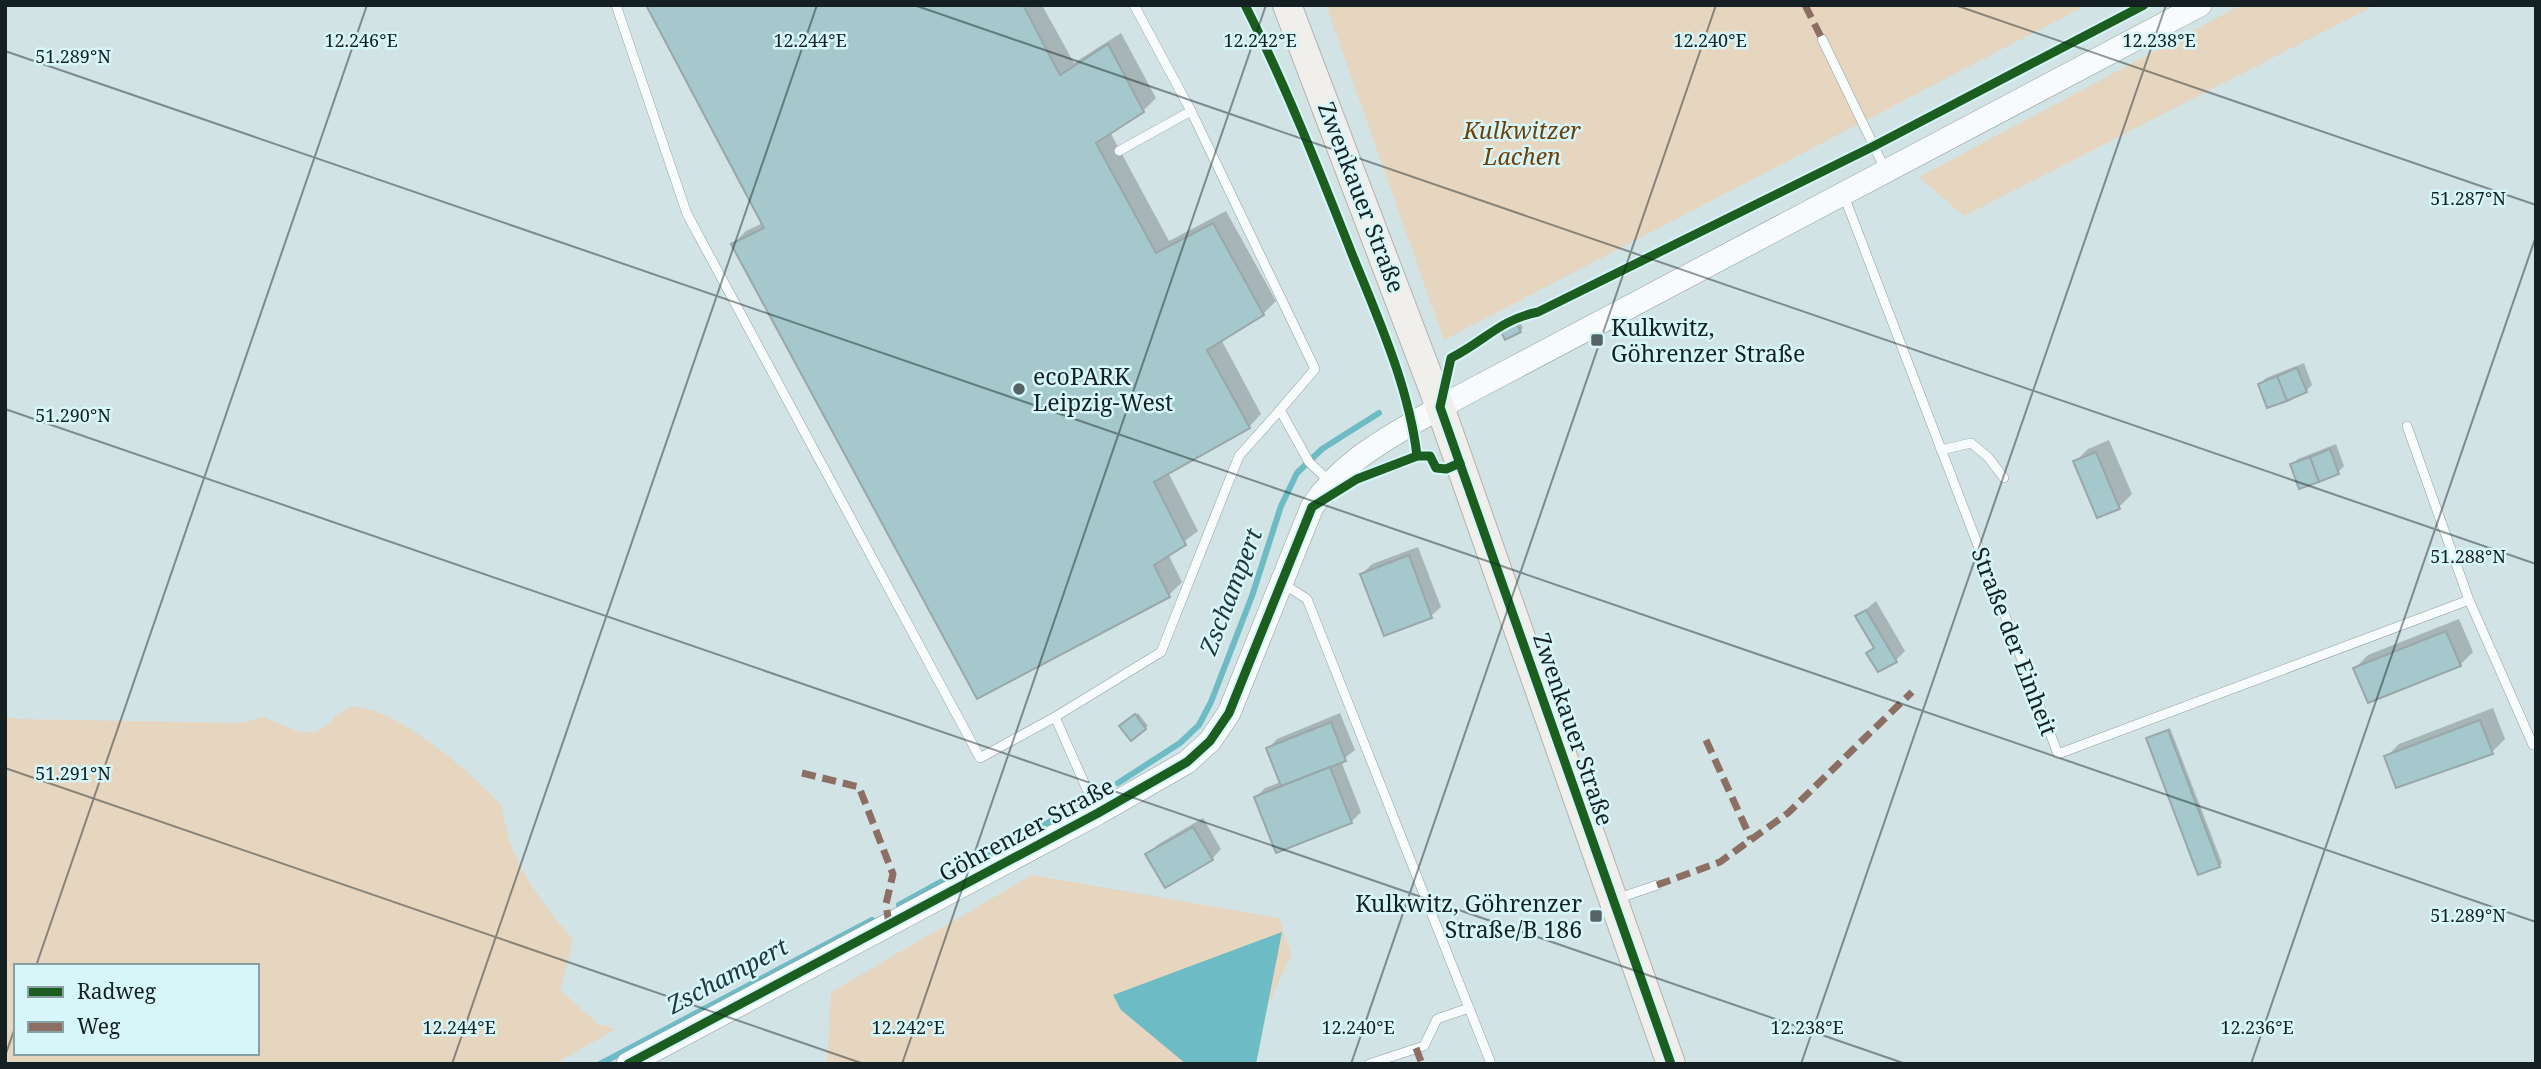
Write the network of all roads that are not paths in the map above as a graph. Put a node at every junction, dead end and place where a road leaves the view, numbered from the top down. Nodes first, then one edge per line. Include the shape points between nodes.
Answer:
1 (616, 5) edge
2 (1134, 5) edge
3 (1287, 5) edge
4 (2200, 5) edge
5 (1822, 39) dead end
6 (1191, 111) junction
7 (1119, 151) dead end
8 (1886, 172) junction
9 (1844, 196) junction
10 (1440, 407) junction
11 (1280, 410) junction
12 (2407, 426) dead end
13 (1941, 450) junction
14 (2004, 478) dead end
15 (1329, 481) junction
16 (1280, 582) junction
17 (2469, 600) junction
18 (1055, 717) junction
19 (2533, 745) dead end
20 (1098, 813) junction
21 (1657, 885) dead end
22 (1614, 900) junction
23 (1469, 1008) junction
24 (1490, 1061) dead end
25 (628, 1064) edge
26 (1369, 1064) edge
27 (1671, 1064) edge

1 - 18 lane via 687,214 979,758
2 - 6 lane
3 - 10 main road, Zwenkauer Straße
4 - 8 street
5 - 8 lane
6 - 7 lane
6 - 11 lane via 1315,369
8 - 9 street
9 - 10 street
9 - 13 lane, Straße der Einheit
10 - 15 street, Göhrenzer Straße via 1349,463
10 - 22 main road, Zwenkauer Straße
11 - 15 lane via 1309,462
11 - 18 lane via 1239,456 1161,652
12 - 17 lane
13 - 14 lane via 1971,443
13 - 17 lane, Straße der Einheit via 2058,754
15 - 16 street, Göhrenzer Straße via 1312,507
16 - 20 street, Göhrenzer Straße via 1229,713 1210,741 1187,762
16 - 23 lane via 1307,599
17 - 19 lane
18 - 20 lane
20 - 25 street, Göhrenzer Straße
21 - 22 lane
22 - 27 main road, Zwenkauer Straße
23 - 24 lane
23 - 26 lane via 1437,1018 1424,1046

